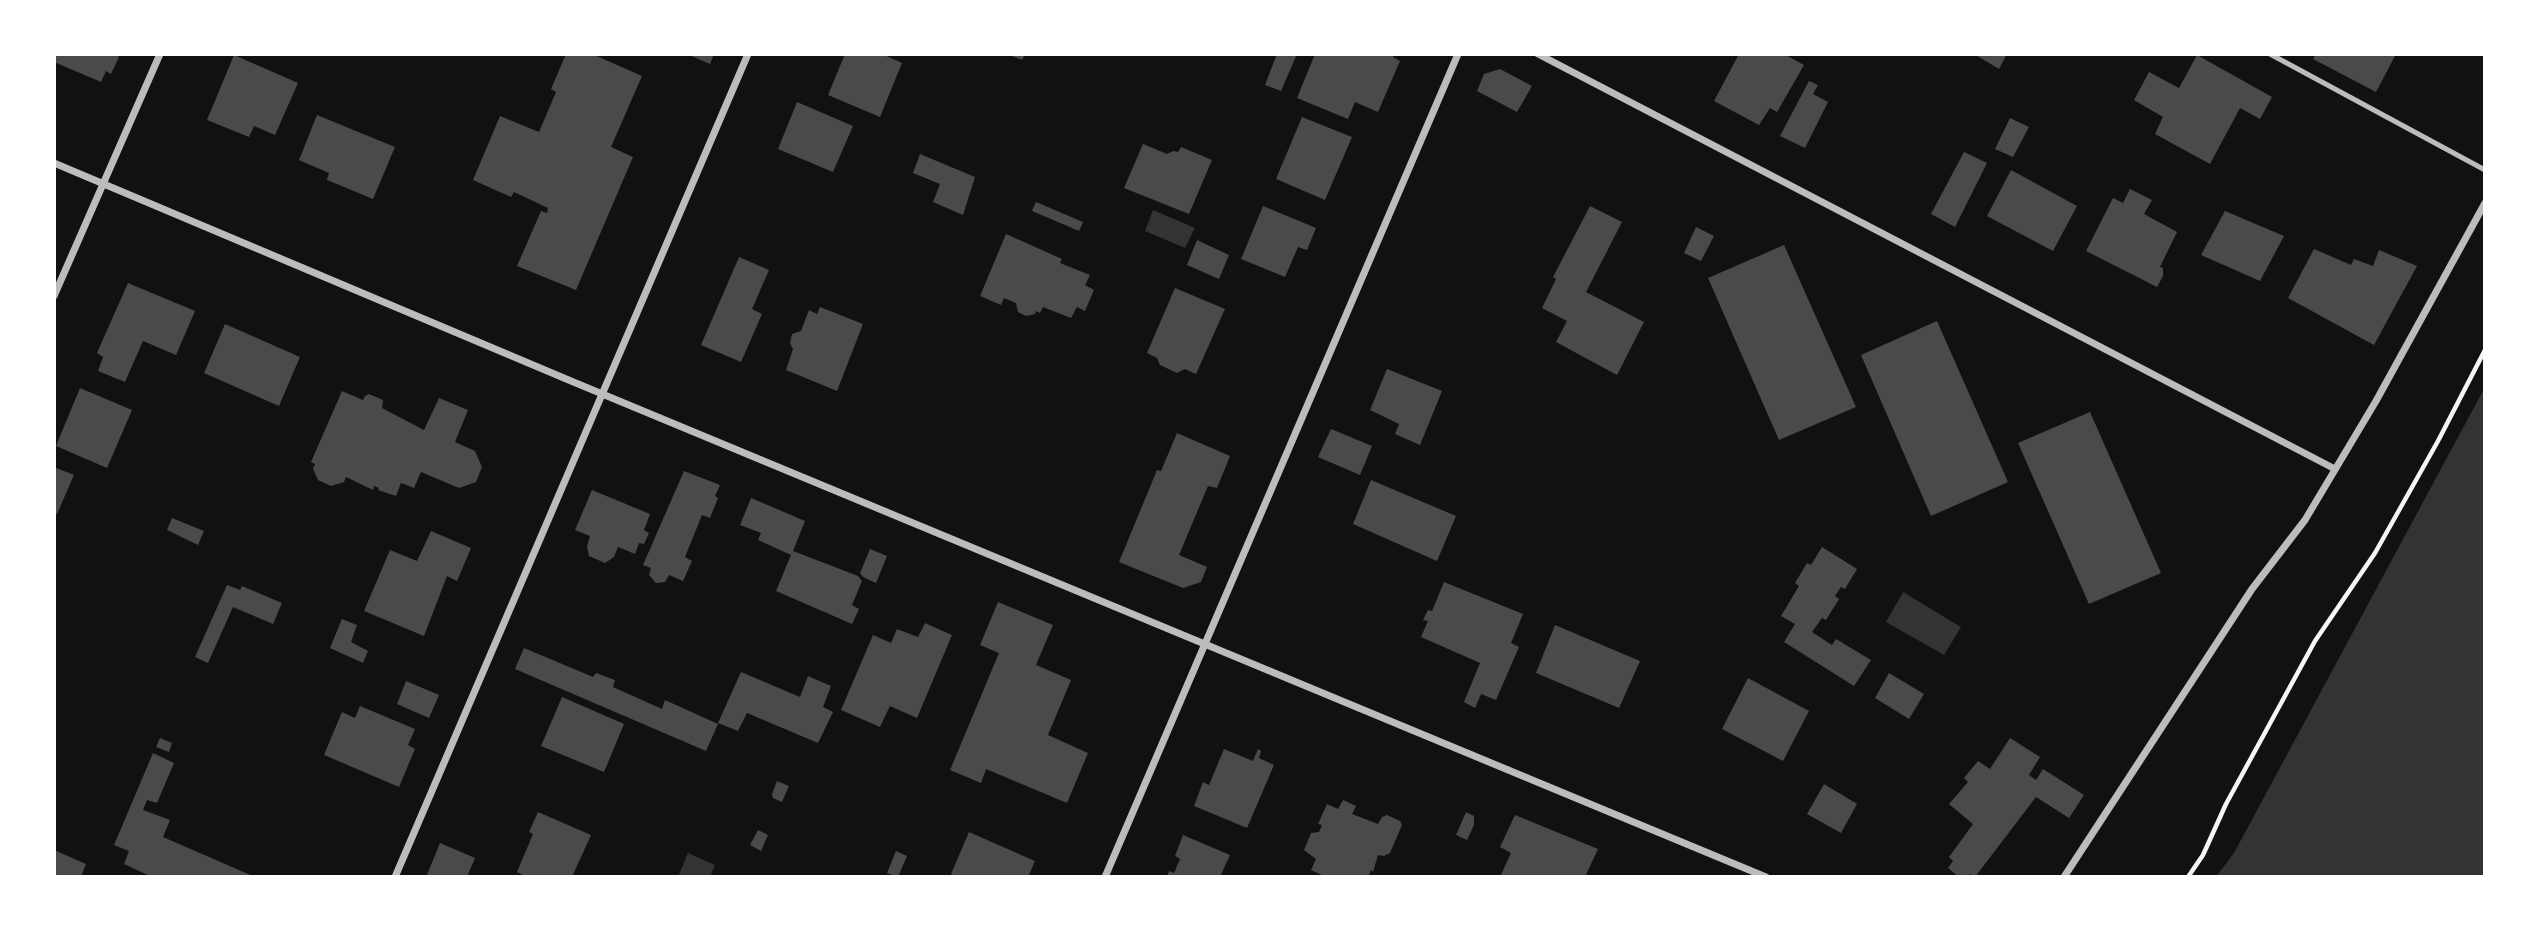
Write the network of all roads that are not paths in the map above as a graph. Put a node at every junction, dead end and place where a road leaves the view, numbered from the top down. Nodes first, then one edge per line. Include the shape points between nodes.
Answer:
1 (160, 54) edge
2 (748, 54) edge
3 (1458, 54) edge
4 (1539, 54) edge
5 (2270, 54) edge
6 (54, 163) edge
7 (2485, 170) edge
8 (103, 183) junction
9 (2485, 204) edge
10 (54, 296) edge
11 (603, 394) junction
12 (2335, 469) junction
13 (1205, 644) junction
14 (395, 877) edge
15 (1105, 877) edge
16 (1766, 877) edge
17 (2064, 877) edge

1 - 8 street
2 - 11 street
3 - 13 street
4 - 12 street
5 - 7 lane
6 - 8 street
8 - 10 street
8 - 11 street
9 - 12 street
11 - 13 street
11 - 14 street
12 - 17 street
13 - 15 street
13 - 16 street

